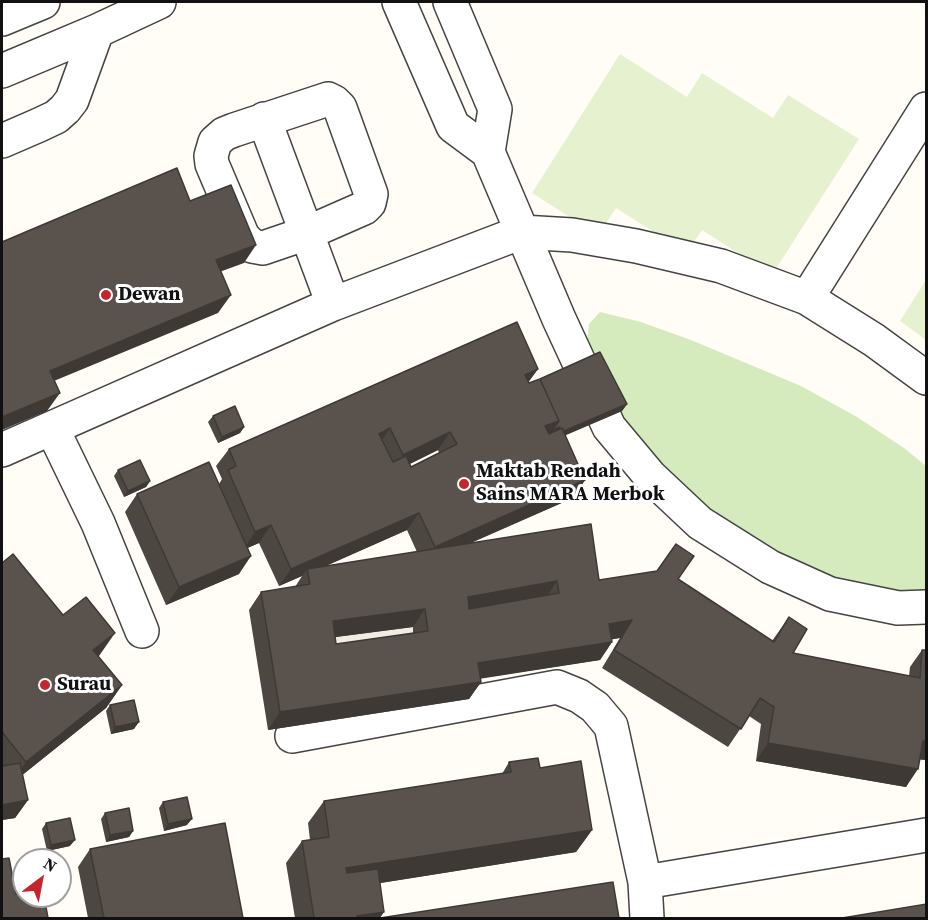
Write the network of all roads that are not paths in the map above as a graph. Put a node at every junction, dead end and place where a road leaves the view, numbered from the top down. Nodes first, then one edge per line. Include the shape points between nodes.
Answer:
1 (43, 2) edge
2 (159, 2) edge
3 (449, 2) edge
4 (403, 10) edge
5 (2, 19) edge
6 (97, 31) junction
7 (2, 71) edge
8 (480, 73) junction
9 (438, 90) junction
10 (927, 109) edge
11 (264, 119) junction
12 (2, 141) edge
13 (489, 152) junction
14 (522, 232) junction
15 (307, 233) junction
16 (807, 298) junction
17 (333, 304) junction
18 (927, 378) edge
19 (52, 428) junction
20 (2, 450) edge
21 (927, 607) edge
22 (142, 631) dead end
23 (292, 736) dead end
24 (927, 836) edge
25 (645, 882) junction
26 (647, 918) edge

1 - 5 street
2 - 6 street
3 - 4 street
3 - 8 street
4 - 9 street
6 - 7 street
6 - 12 street via 72,100 56,117
8 - 9 street
8 - 13 street via 495,109
9 - 13 street via 453,126
10 - 16 street
11 - 15 street
11 - 15 street via 224,134 216,142 212,164 248,243 258,249
11 - 15 street via 328,99 340,108 371,194 369,203
13 - 14 street
14 - 16 street via 572,235 647,248 721,266
14 - 17 street
14 - 21 street via 609,427 650,476 700,523 770,567 830,594 898,608
15 - 17 street
16 - 18 street
17 - 19 street
19 - 20 street
19 - 22 street via 98,523
23 - 25 street via 557,687 579,696 596,707 611,726
24 - 25 street
25 - 26 street

